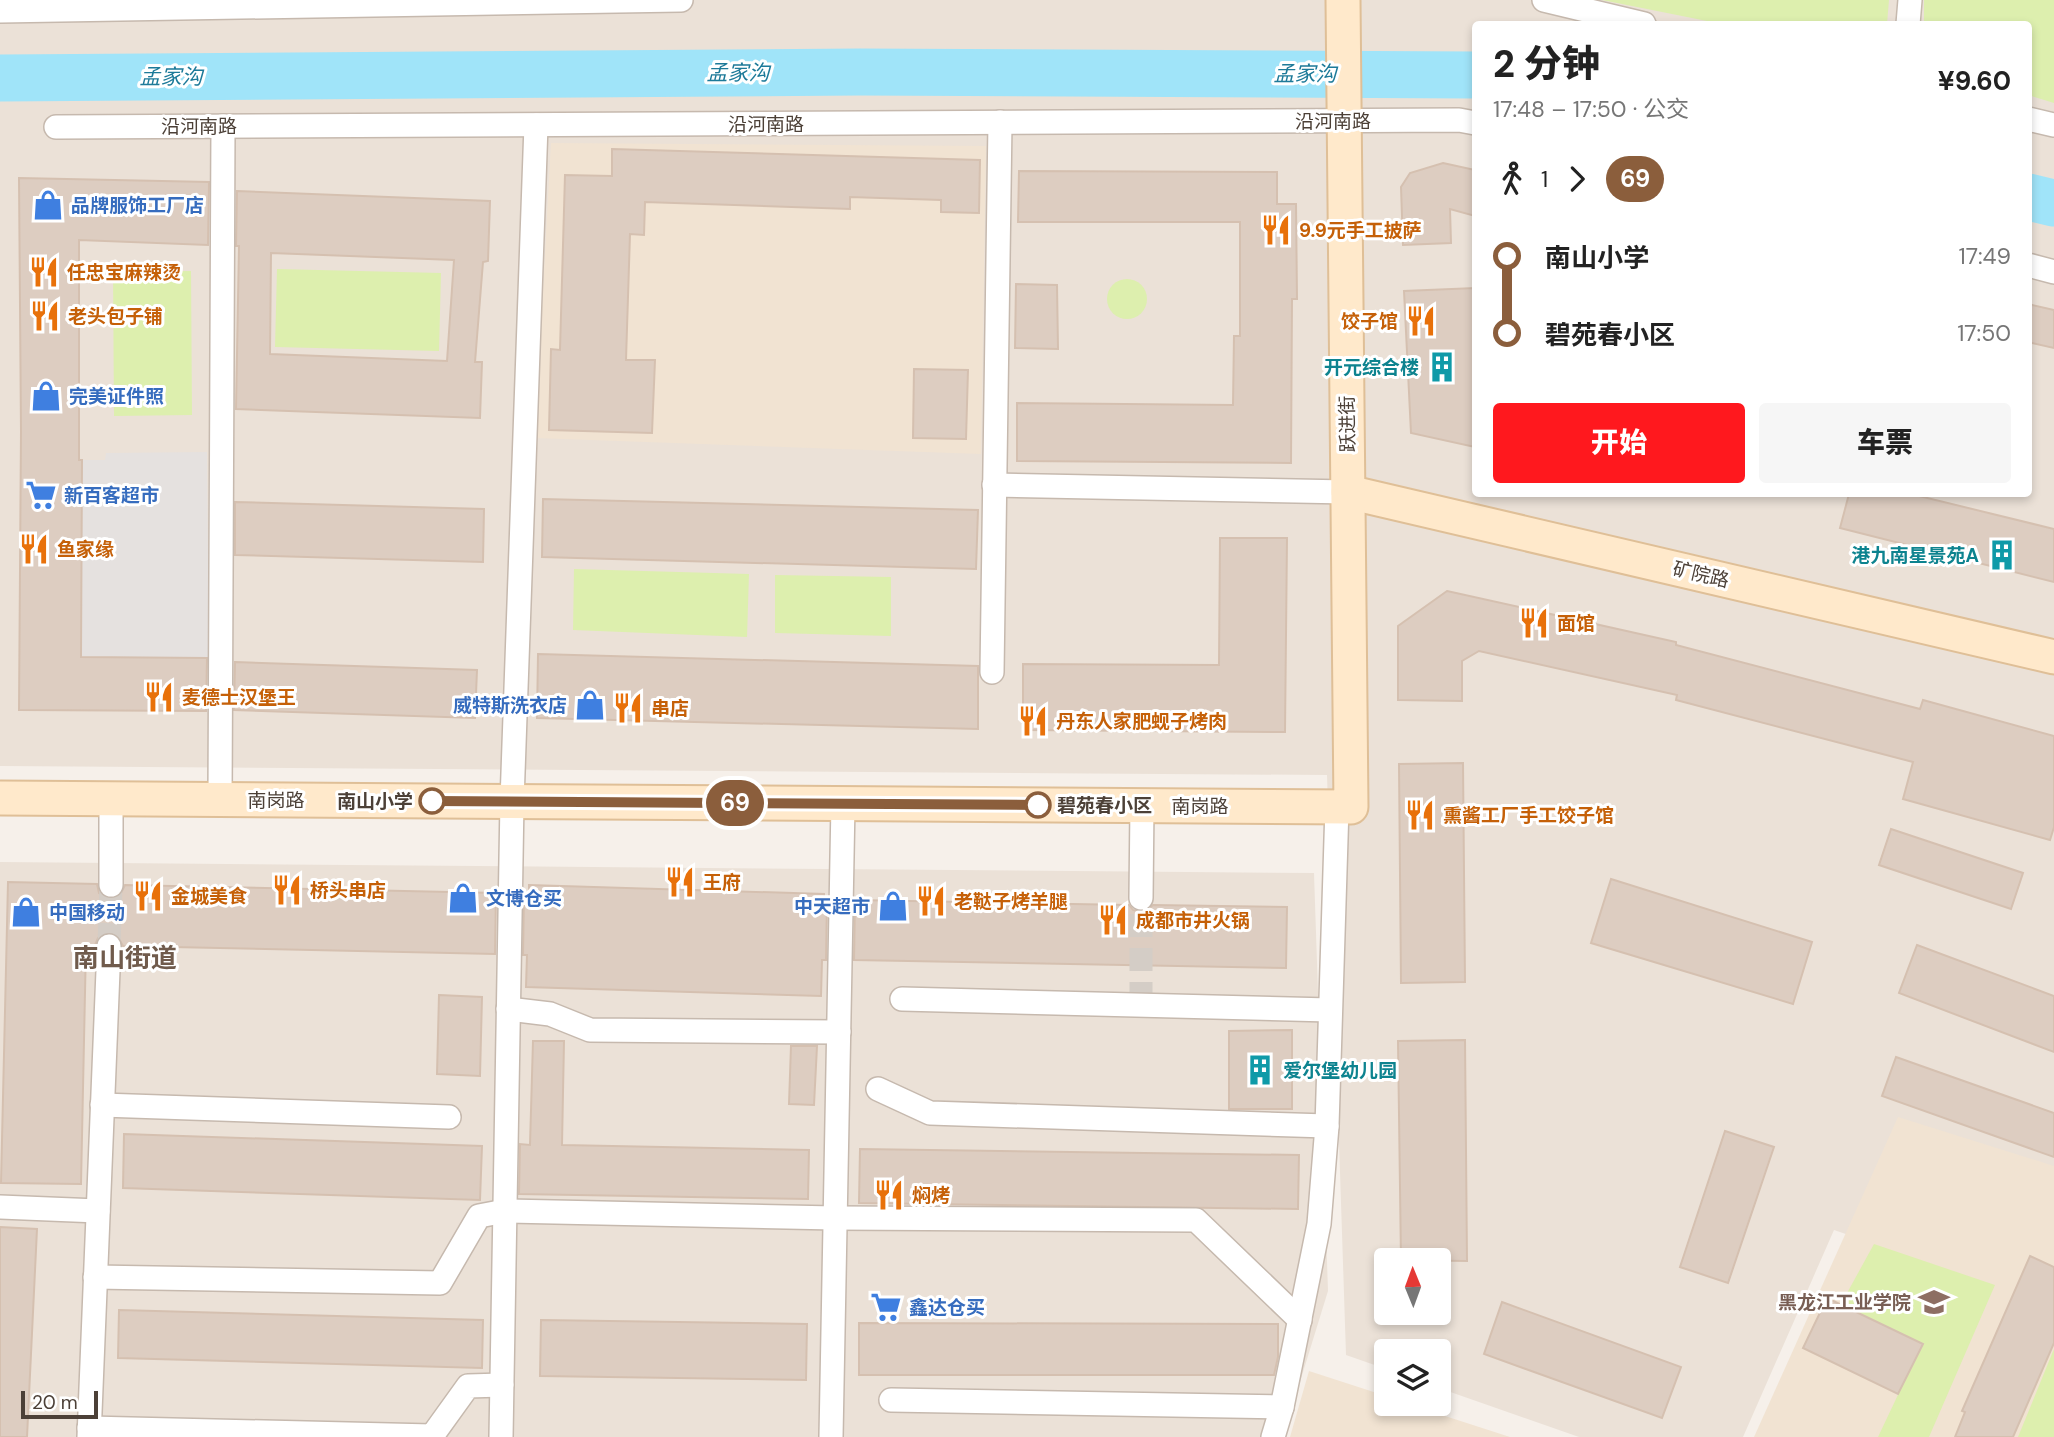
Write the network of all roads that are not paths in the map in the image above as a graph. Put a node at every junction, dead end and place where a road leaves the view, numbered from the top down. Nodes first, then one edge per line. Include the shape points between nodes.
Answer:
1 (665, 0) edge
2 (681, 0) edge
3 (1343, 0) edge
4 (1544, 0) edge
5 (1910, 0) edge
6 (502, 2) edge
7 (273, 4) edge
8 (0, 11) edge
9 (1631, 21) edge
10 (1908, 21) edge
11 (1344, 112) junction
12 (2032, 119) edge
13 (1000, 122) junction
14 (1472, 122) edge
15 (536, 125) junction
16 (2054, 125) edge
17 (223, 126) junction
18 (56, 127) dead end
19 (2032, 266) edge
20 (2054, 272) edge
21 (995, 485) junction
22 (1348, 492) junction
23 (2054, 657) edge
24 (992, 672) dead end
25 (0, 798) edge
26 (111, 799) junction
27 (220, 800) junction
28 (512, 802) junction
29 (844, 804) junction
30 (1142, 806) junction
31 (1344, 807) junction
32 (111, 885) tunnel mouth
33 (1141, 898) tunnel mouth
34 (109, 946) tunnel mouth
35 (902, 999) dead end
36 (508, 1009) junction
37 (1330, 1010) junction
38 (839, 1032) junction
39 (878, 1089) dead end
40 (102, 1105) junction
41 (449, 1117) dead end
42 (1327, 1126) junction
43 (0, 1207) edge
44 (99, 1211) junction
45 (505, 1211) junction
46 (835, 1218) junction
47 (95, 1277) junction
48 (1300, 1320) junction
49 (502, 1385) junction
50 (891, 1400) dead end
51 (1282, 1407) junction
52 (89, 1432) edge
53 (501, 1437) edge
54 (831, 1437) edge
55 (1273, 1437) edge

1 - 2 street
1 - 6 street
3 - 11 street, 跃进街
4 - 9 street
5 - 10 street
6 - 7 street
7 - 8 street
11 - 13 street, 沿河南路
11 - 14 street, 沿河南路
11 - 22 street, 跃进街
12 - 16 street
13 - 15 street, 沿河南路
13 - 21 street
15 - 17 street, 沿河南路
15 - 28 street
17 - 18 street, 沿河南路
17 - 27 street
19 - 20 street
21 - 22 street
21 - 24 street
22 - 23 street, 矿院路
22 - 31 street, 跃进街
25 - 26 street, 南岗路
26 - 27 street, 南岗路
26 - 32 street
27 - 28 street, 南岗路
28 - 29 street, 南岗路
28 - 36 street
29 - 30 street, 南岗路
29 - 38 street
30 - 31 street, 南岗路
30 - 33 street
31 - 37 street
34 - 40 street
35 - 37 street
36 - 38 street via 550,1014 590,1030
36 - 45 street
37 - 42 street
38 - 46 street
39 - 42 street via 930,1113
40 - 41 street
40 - 44 street
42 - 48 street via 1319,1224
43 - 44 street
44 - 47 street
45 - 46 street
45 - 47 street via 480,1216 440,1283
45 - 49 street
46 - 48 street via 1196,1220
46 - 54 street
47 - 52 street
48 - 51 street
49 - 52 street via 468,1386 432,1436
49 - 53 street
50 - 51 street
51 - 55 street

